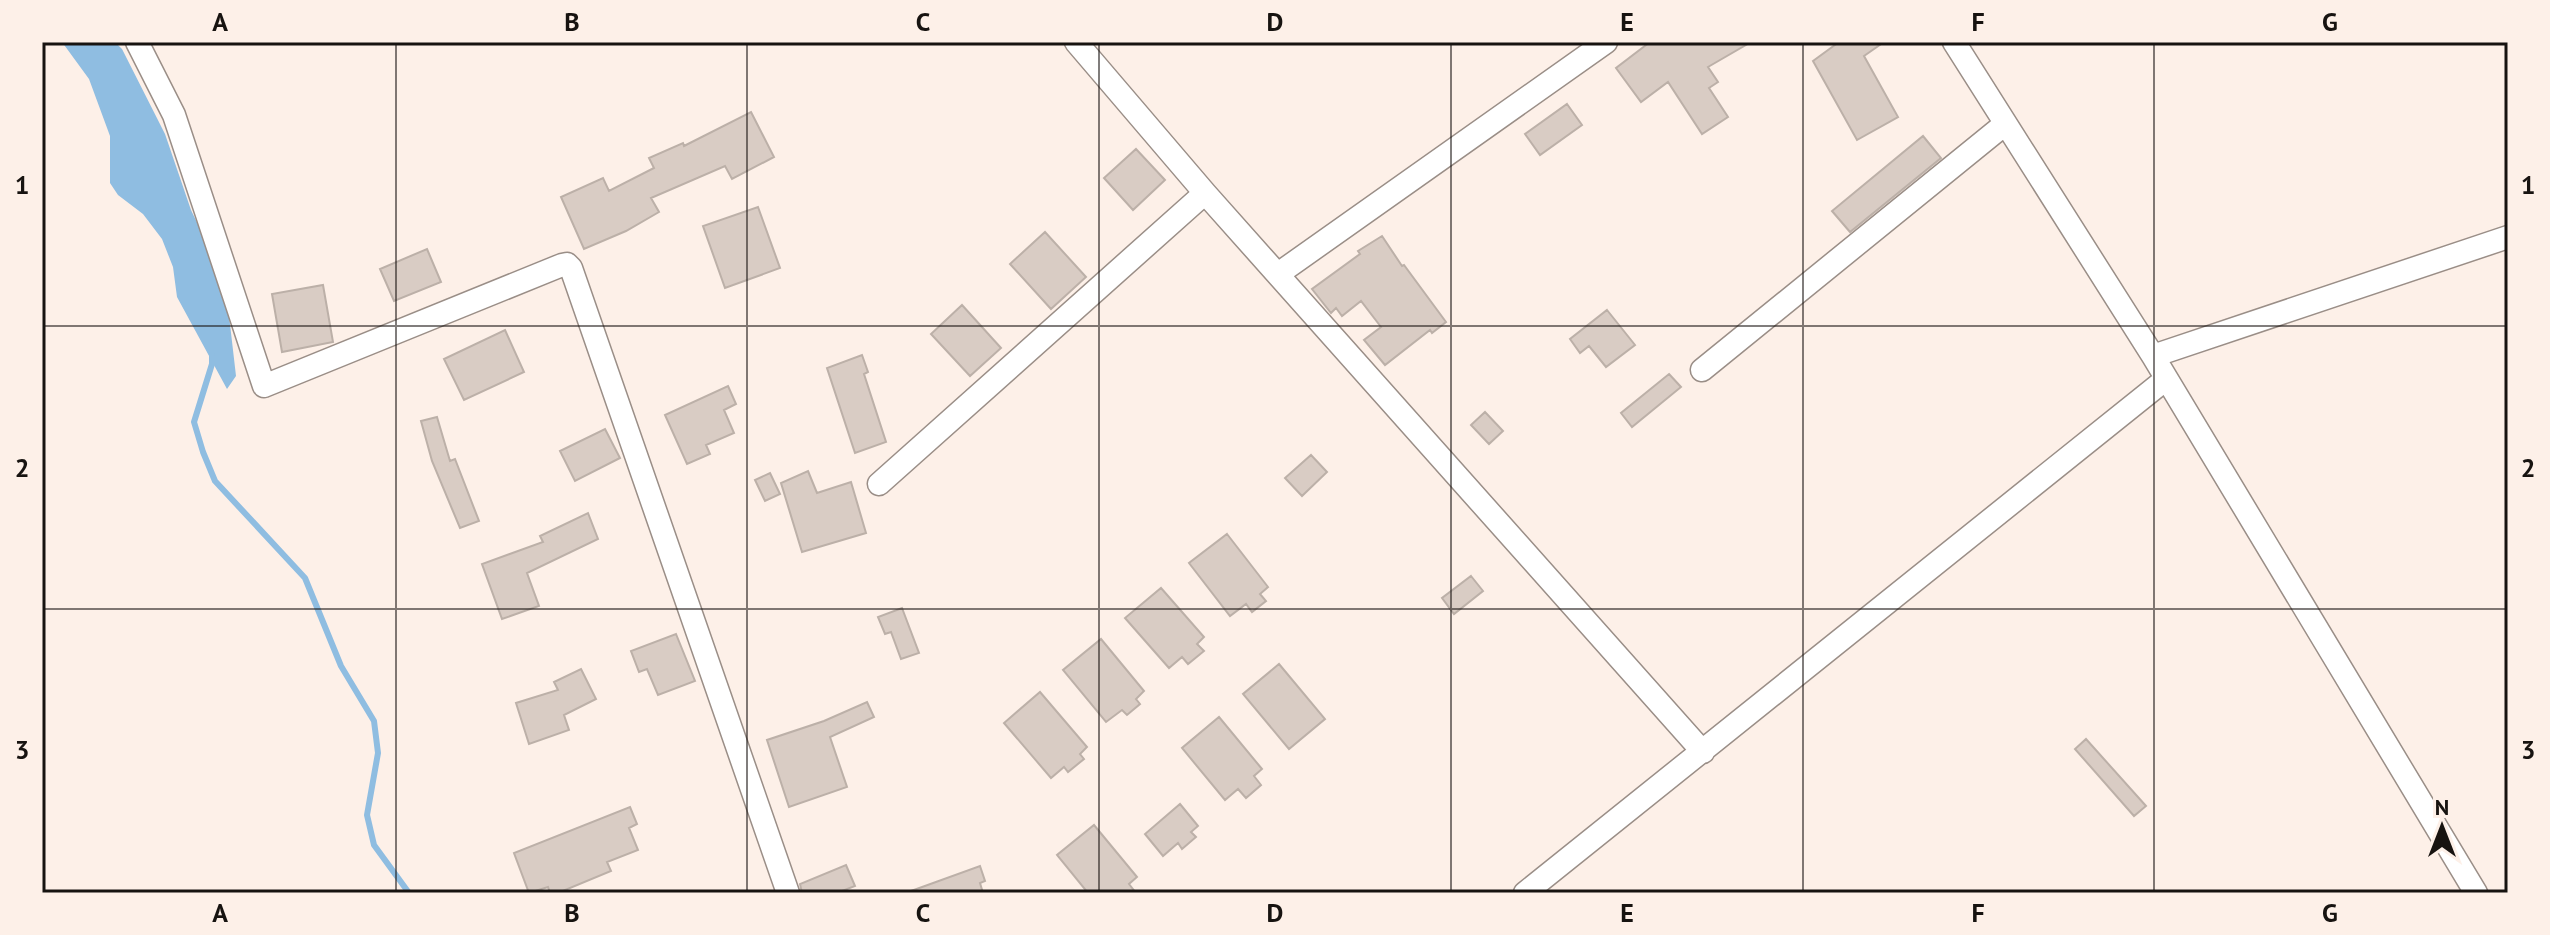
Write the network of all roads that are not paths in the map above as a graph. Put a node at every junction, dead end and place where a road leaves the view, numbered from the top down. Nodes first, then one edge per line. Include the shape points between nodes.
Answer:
1 (137, 42) edge
2 (1076, 42) edge
3 (1606, 42) edge
4 (1954, 42) edge
5 (2005, 124) junction
6 (1205, 193) junction
7 (2508, 237) edge
8 (1278, 274) junction
9 (2153, 356) junction
10 (1702, 370) dead end
11 (2166, 379) junction
12 (879, 484) dead end
13 (1703, 752) junction
14 (788, 893) edge
15 (1525, 893) edge
16 (2476, 893) edge

1 - 14 street via 174,115 264,386 562,265 571,268
2 - 6 street
3 - 8 street
4 - 5 street
5 - 9 street
5 - 10 street
6 - 8 street
6 - 12 street
7 - 9 street
8 - 13 street
9 - 11 street
11 - 13 street
11 - 16 street
13 - 15 street

